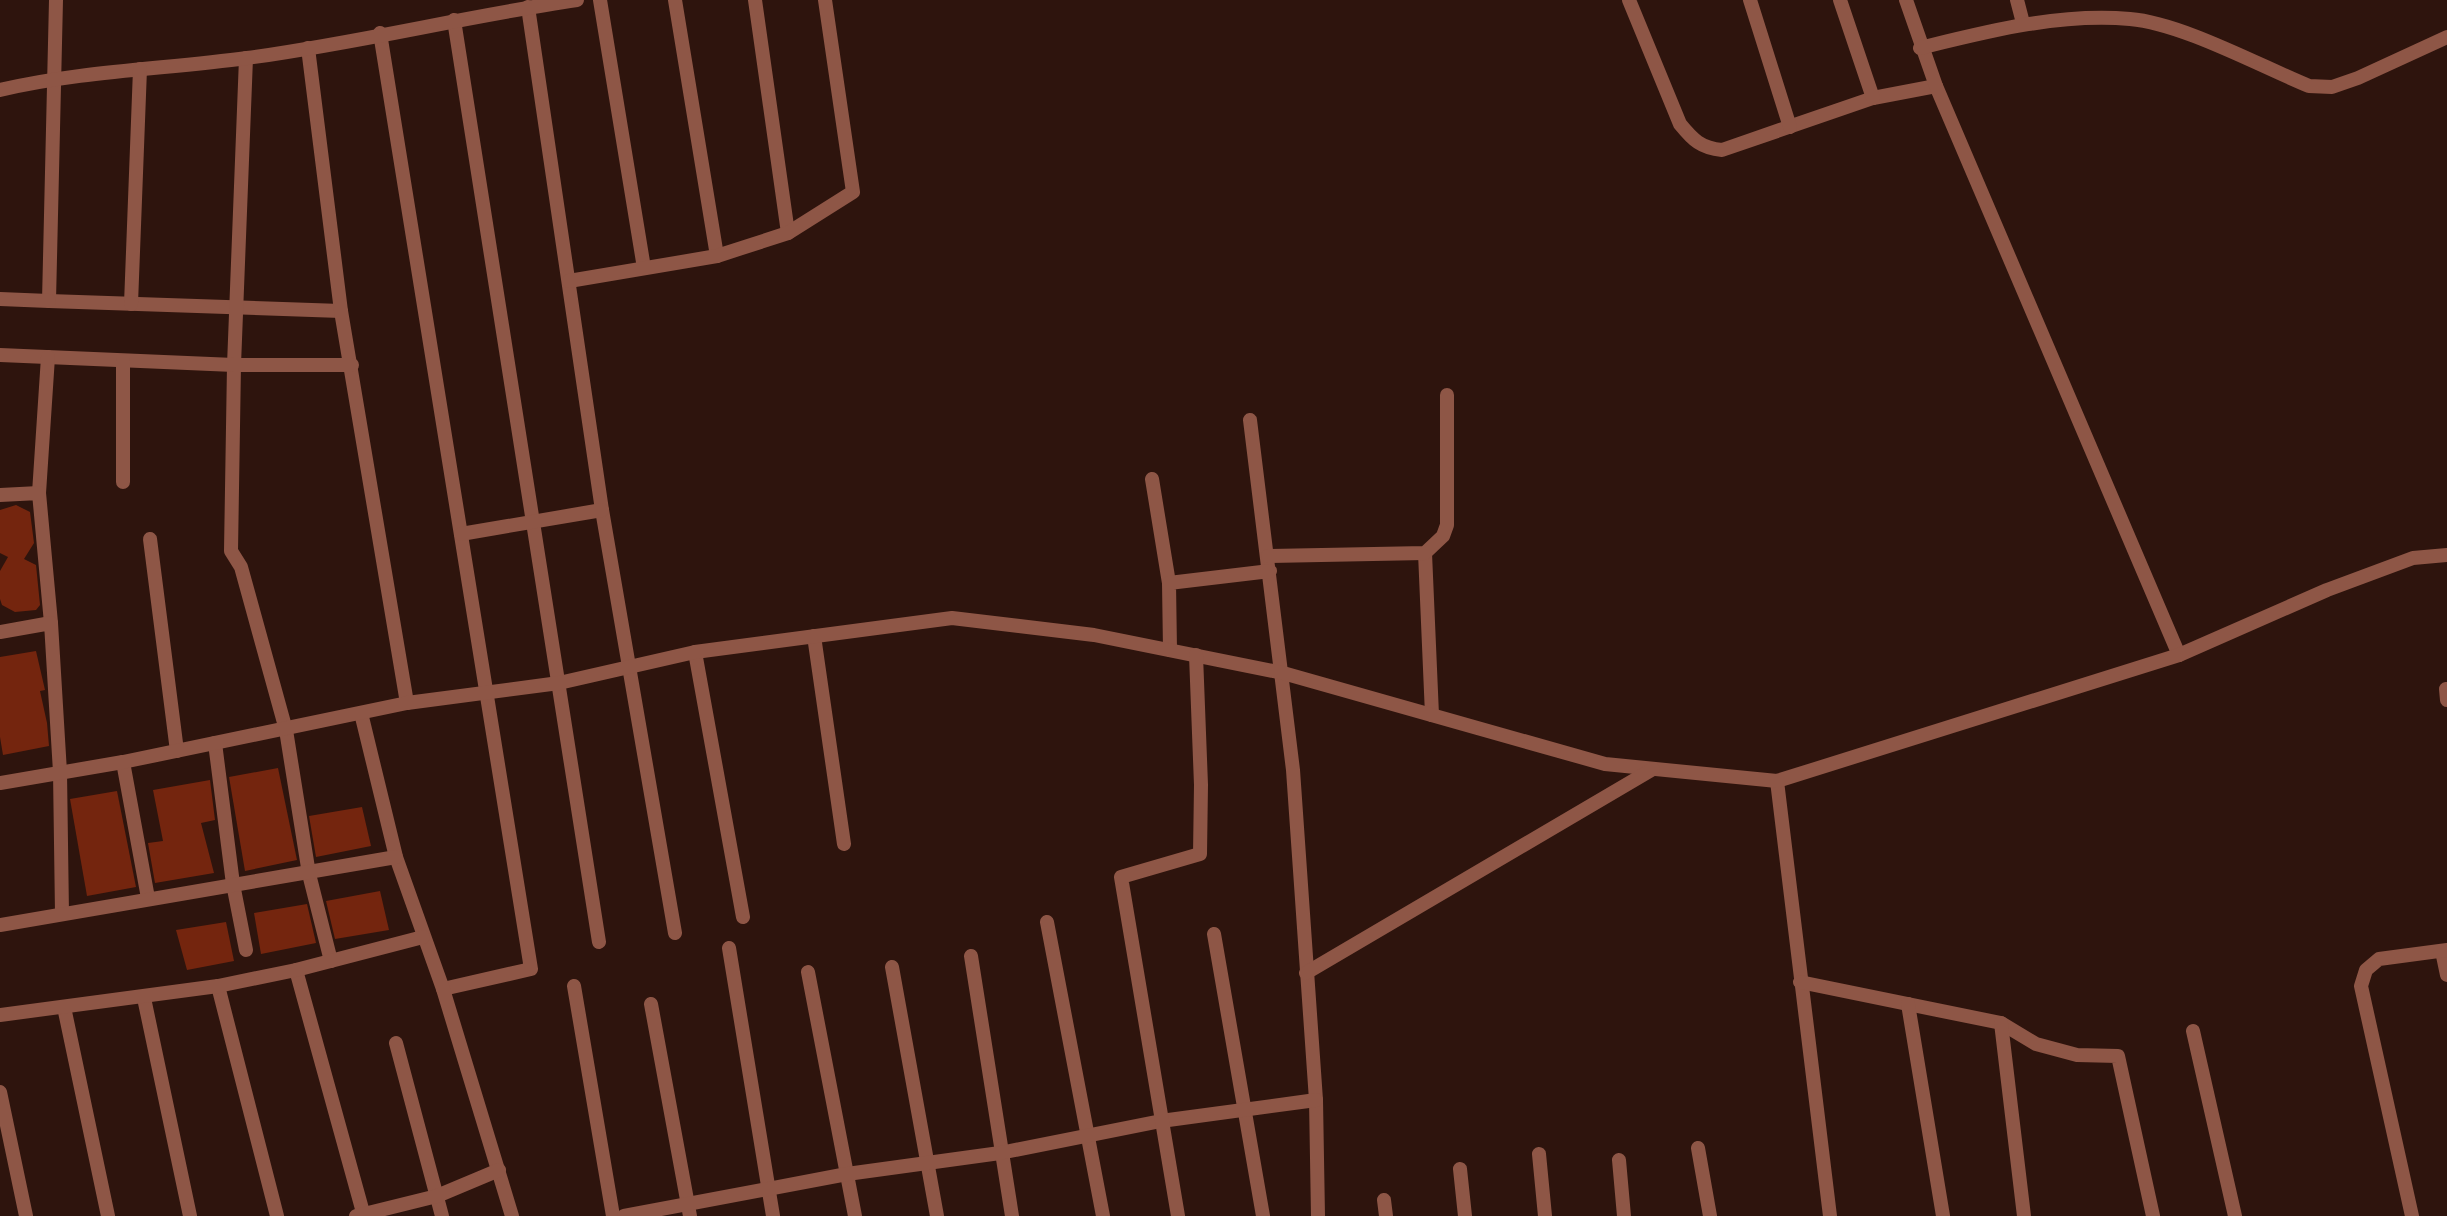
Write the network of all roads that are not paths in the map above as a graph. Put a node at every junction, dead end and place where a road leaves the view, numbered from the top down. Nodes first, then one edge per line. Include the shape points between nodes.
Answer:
1 (56, 0) edge
2 (577, 0) edge
3 (600, 0) edge
4 (675, 0) edge
5 (755, 0) edge
6 (825, 0) edge
7 (1629, 0) edge
8 (1750, 0) edge
9 (1840, 0) edge
10 (1906, 0) edge
11 (2017, 0) edge
12 (528, 7) junction
13 (454, 20) junction
14 (2023, 23) junction
15 (380, 33) junction
16 (2447, 37) edge
17 (308, 48) junction
18 (1920, 48) junction
19 (246, 58) junction
20 (140, 69) junction
21 (52, 78) junction
22 (1936, 86) junction
23 (0, 90) edge
24 (1873, 98) junction
25 (1790, 127) junction
26 (788, 233) junction
27 (717, 256) junction
28 (644, 268) junction
29 (569, 281) junction
30 (0, 299) edge
31 (49, 301) junction
32 (131, 304) junction
33 (237, 307) junction
34 (341, 311) junction
35 (0, 355) edge
36 (48, 357) junction
37 (123, 361) junction
38 (234, 365) junction
39 (352, 365) junction
40 (1447, 395) dead end
41 (1250, 421) dead end
42 (1152, 480) dead end
43 (123, 482) dead end
44 (39, 493) junction
45 (0, 495) edge
46 (602, 510) junction
47 (536, 523) junction
48 (461, 534) junction
49 (150, 539) dead end
50 (1425, 554) junction
51 (2447, 555) edge
52 (1268, 556) junction
53 (1270, 571) junction
54 (1169, 583) junction
55 (51, 623) junction
56 (0, 632) edge
57 (814, 636) junction
58 (1170, 650) junction
59 (695, 653) junction
60 (1196, 655) junction
61 (2179, 655) junction
62 (630, 668) junction
63 (1283, 673) junction
64 (559, 683) junction
65 (485, 694) junction
66 (407, 702) junction
67 (361, 713) junction
68 (1432, 715) junction
69 (286, 730) junction
70 (215, 743) junction
71 (177, 751) junction
72 (122, 762) junction
73 (1653, 769) junction
74 (60, 772) junction
75 (1777, 781) junction
76 (0, 783) edge
77 (844, 844) dead end
78 (396, 857) junction
79 (309, 874) junction
80 (233, 884) junction
81 (148, 898) junction
82 (62, 914) junction
83 (743, 917) dead end
84 (1047, 922) dead end
85 (0, 925) edge
86 (675, 933) dead end
87 (1214, 934) dead end
88 (423, 937) junction
89 (599, 942) dead end
90 (729, 948) dead end
91 (246, 950) dead end
92 (2444, 950) edge
93 (971, 956) dead end
94 (331, 961) junction
95 (892, 967) dead end
96 (296, 970) junction
97 (808, 972) dead end
98 (1306, 973) junction
99 (2447, 975) edge
100 (1800, 982) junction
101 (218, 986) junction
102 (574, 986) dead end
103 (443, 989) junction
104 (144, 998) junction
105 (651, 1004) dead end
106 (1908, 1004) junction
107 (64, 1007) junction
108 (0, 1015) edge
109 (2001, 1023) junction
110 (2193, 1031) dead end
111 (396, 1043) dead end
112 (0, 1092) edge
113 (1316, 1100) junction
114 (1242, 1110) junction
115 (1161, 1121) junction
116 (1090, 1136) junction
117 (1698, 1148) dead end
118 (1000, 1153) junction
119 (1539, 1154) dead end
120 (1619, 1160) dead end
121 (927, 1162) junction
122 (1460, 1169) dead end
123 (499, 1170) junction
124 (847, 1174) junction
125 (768, 1190) junction
126 (437, 1196) junction
127 (1384, 1200) dead end
128 (689, 1209) edge
129 (361, 1215) edge
130 (26, 1216) edge
131 (108, 1216) edge
132 (190, 1216) edge
133 (277, 1216) edge
134 (442, 1216) edge
135 (512, 1216) edge
136 (613, 1216) edge
137 (624, 1216) edge
138 (773, 1216) edge
139 (855, 1216) edge
140 (937, 1216) edge
141 (1012, 1216) edge
142 (1102, 1216) edge
143 (1178, 1216) edge
144 (1263, 1216) edge
145 (1318, 1216) edge
146 (1386, 1216) edge
147 (1465, 1216) edge
148 (1545, 1216) edge
149 (1624, 1216) edge
150 (1710, 1216) edge
151 (1830, 1216) edge
152 (1943, 1216) edge
153 (2024, 1216) edge
154 (2153, 1216) edge
155 (2235, 1216) edge
156 (2412, 1216) edge

1 - 21 street
2 - 12 street
3 - 28 street
4 - 27 street
5 - 26 street
6 - 26 street via 853,192
7 - 25 street via 1680,124 1692,140 1705,149 1722,150
8 - 25 street
9 - 24 street
10 - 18 street
11 - 14 street
12 - 13 street
12 - 29 street
13 - 15 street
13 - 47 street
14 - 16 street via 2131,19 2171,28 2309,86 2332,87
14 - 18 street
15 - 17 street
15 - 48 street
17 - 19 street
17 - 34 street
18 - 22 street
19 - 20 street
19 - 33 street
20 - 21 street
20 - 32 street
21 - 23 street
21 - 31 street
22 - 24 street
22 - 61 street
24 - 25 street
26 - 27 street
27 - 28 street
28 - 29 street
29 - 46 street
30 - 31 street
31 - 32 street
32 - 33 street
33 - 34 street
33 - 38 street
34 - 39 street
35 - 36 street
36 - 37 street
36 - 44 street
37 - 38 street
37 - 43 street
38 - 39 street
38 - 69 street via 231,551 241,566
39 - 66 street
40 - 50 street via 1447,525
41 - 52 street
42 - 54 street
44 - 45 street
44 - 55 street
46 - 47 street
46 - 62 street
47 - 48 street
47 - 64 street
48 - 65 street
49 - 71 street
50 - 52 street
50 - 68 street
51 - 61 street via 2413,558 2327,590
52 - 53 street
53 - 54 street
53 - 63 street
54 - 58 street
55 - 56 street
55 - 74 street
57 - 58 street via 952,618 1094,635
57 - 59 street
57 - 77 street
58 - 60 street
59 - 62 street
59 - 83 street
60 - 63 street
60 - 115 street via 1200,854 1121,877
61 - 75 street
62 - 64 street
62 - 86 street
63 - 68 street
63 - 98 street
64 - 65 street
64 - 89 street
65 - 66 street
65 - 103 street via 531,969
66 - 67 street
67 - 69 street
67 - 78 street
68 - 73 street via 1605,764
69 - 70 street
69 - 79 street
70 - 71 street
70 - 80 street
71 - 72 street
72 - 74 street
72 - 81 street
73 - 75 street
73 - 98 street
74 - 76 street
74 - 82 street
75 - 100 street
78 - 79 street
78 - 88 street
79 - 80 street
79 - 94 street
80 - 81 street
80 - 91 street
81 - 82 street
82 - 85 street
84 - 116 street
87 - 114 street
88 - 94 street
88 - 103 street
90 - 125 street
92 - 99 street
92 - 156 street via 2379,960 2366,970 2361,986
93 - 118 street
94 - 96 street
95 - 121 street
96 - 101 street
96 - 129 street
97 - 124 street
98 - 113 street
100 - 106 street
100 - 151 street
101 - 104 street
101 - 133 street
102 - 136 street
103 - 123 street
104 - 107 street
104 - 132 street
105 - 128 street
106 - 109 street
106 - 152 street
107 - 108 street
107 - 131 street
109 - 153 street
109 - 154 street via 2036,1045 2077,1055 2118,1056
110 - 155 street
111 - 126 street
112 - 130 street
113 - 114 street
113 - 145 street
114 - 115 street
114 - 144 street
115 - 116 street
115 - 143 street
116 - 118 street
116 - 142 street
117 - 150 street
118 - 121 street
118 - 141 street
119 - 148 street
120 - 149 street
121 - 124 street
121 - 140 street
122 - 147 street
123 - 126 street
123 - 135 street
124 - 125 street
124 - 139 street
125 - 128 street
125 - 138 street
126 - 129 street
126 - 134 street
127 - 146 street
128 - 137 street

